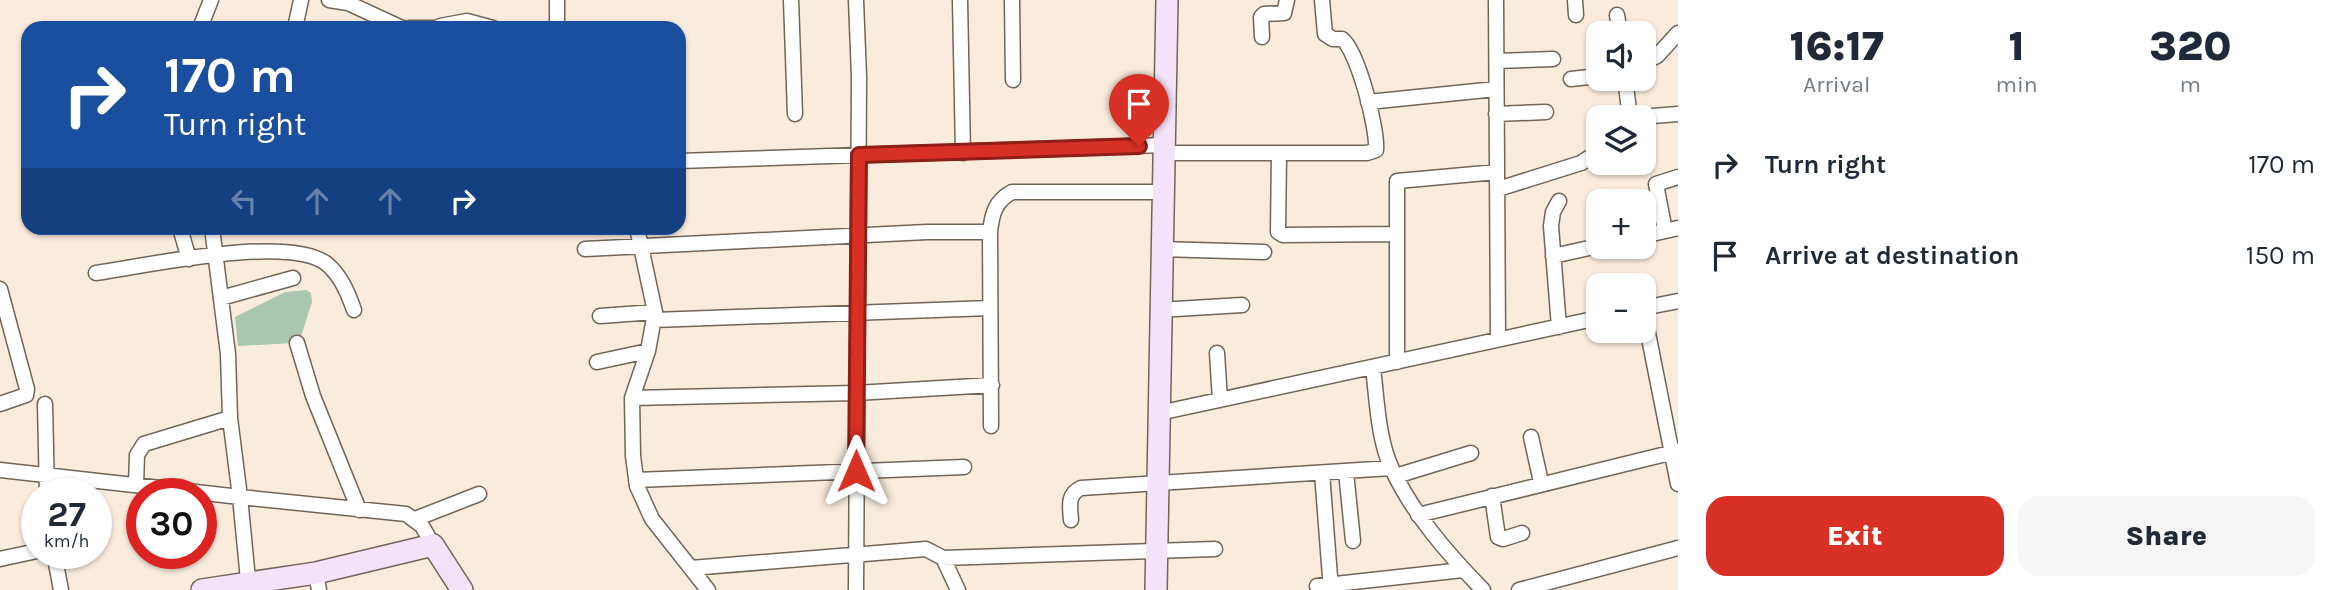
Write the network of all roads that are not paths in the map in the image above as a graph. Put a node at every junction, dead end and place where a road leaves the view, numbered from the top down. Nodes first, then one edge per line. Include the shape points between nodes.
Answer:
1 (211, 0) edge
2 (301, 0) edge
3 (329, 0) edge
4 (557, 0) edge
5 (791, 0) edge
6 (856, 0) edge
7 (960, 0) edge
8 (1012, 0) edge
9 (1167, 0) edge
10 (1286, 0) edge
11 (1322, 0) edge
12 (1496, 0) edge
13 (348, 2) edge
14 (1617, 15) dead end
15 (203, 21) edge
16 (296, 21) edge
17 (387, 21) edge
18 (557, 21) edge
19 (1618, 21) edge
20 (1678, 33) edge
21 (1262, 37) dead end
22 (1656, 56) edge
23 (1553, 59) dead end
24 (1497, 61) junction
25 (1586, 77) edge
26 (1572, 79) dead end
27 (1013, 80) dead end
28 (1496, 89) junction
29 (1368, 102) junction
30 (1546, 112) dead end
31 (795, 114) dead end
32 (1496, 114) junction
33 (1678, 114) edge
34 (1656, 116) edge
35 (1164, 149) junction
36 (963, 153) junction
37 (1279, 153) junction
38 (859, 155) junction
39 (1586, 160) edge
40 (686, 161) edge
41 (1497, 172) junction
42 (1678, 177) edge
43 (1498, 189) junction
44 (1162, 192) junction
45 (1559, 201) dead end
46 (1672, 230) edge
47 (990, 232) junction
48 (1396, 234) junction
49 (182, 235) edge
50 (213, 235) edge
51 (638, 235) edge
52 (857, 236) junction
53 (640, 246) junction
54 (585, 249) dead end
55 (1160, 249) junction
56 (1586, 249) edge
57 (1264, 251) dead end
58 (214, 255) junction
59 (1553, 256) junction
60 (189, 259) junction
61 (96, 274) dead end
62 (293, 278) dead end
63 (0, 289) edge
64 (221, 298) junction
65 (1678, 301) edge
66 (1242, 305) dead end
67 (1656, 305) edge
68 (990, 308) junction
69 (354, 310) dead end
70 (1159, 310) junction
71 (857, 315) junction
72 (600, 316) dead end
73 (654, 316) junction
74 (1586, 321) edge
75 (1559, 327) junction
76 (1498, 340) junction
77 (297, 342) dead end
78 (1651, 343) edge
79 (648, 351) junction
80 (1217, 353) dead end
81 (597, 362) dead end
82 (1397, 362) junction
83 (1373, 368) junction
84 (992, 385) junction
85 (856, 393) junction
86 (632, 398) junction
87 (1220, 400) junction
88 (0, 404) edge
89 (45, 404) dead end
90 (1159, 413) junction
91 (230, 418) junction
92 (991, 426) dead end
93 (1531, 437) dead end
94 (1675, 451) edge
95 (1471, 453) dead end
96 (964, 467) dead end
97 (0, 470) edge
98 (856, 471) junction
99 (1346, 472) junction
100 (1393, 472) junction
101 (45, 473) junction
102 (1322, 473) junction
103 (45, 478) edge
104 (136, 478) edge
105 (636, 480) junction
106 (1158, 481) junction
107 (1541, 482) junction
108 (126, 483) edge
109 (1678, 484) edge
110 (217, 494) edge
111 (479, 494) dead end
112 (1492, 496) junction
113 (240, 497) junction
114 (359, 510) junction
115 (1418, 514) junction
116 (415, 519) junction
117 (1071, 520) dead end
118 (1521, 533) dead end
119 (1353, 541) dead end
120 (433, 545) junction
121 (1678, 548) edge
122 (1215, 549) dead end
123 (1156, 551) junction
124 (21, 554) edge
125 (854, 555) junction
126 (943, 558) junction
127 (0, 559) edge
128 (691, 568) junction
129 (57, 569) edge
130 (1463, 570) junction
131 (318, 581) edge
132 (249, 587) edge
133 (1326, 587) edge
134 (61, 590) edge
135 (202, 590) edge
136 (462, 590) edge
137 (708, 590) edge
138 (856, 590) edge
139 (958, 590) edge
140 (1156, 590) edge
141 (1483, 590) edge
142 (1519, 590) edge

1 - 15 street
2 - 16 street
3 - 13 street
4 - 18 street
5 - 31 street
6 - 38 street
7 - 36 street
8 - 27 street
9 - 35 main road
10 - 21 street via 1284,13 1261,18
11 - 29 street via 1325,34 1349,46
12 - 24 street
13 - 17 street
14 - 19 street
20 - 22 street
23 - 24 street
24 - 28 street
25 - 26 street
28 - 29 street
28 - 32 street
29 - 37 street via 1377,145 1373,152
30 - 32 street
32 - 41 street
33 - 34 street
35 - 36 street
35 - 37 street
35 - 44 main road
36 - 38 street
37 - 48 street via 1278,232
38 - 40 street
38 - 52 street
39 - 43 street
41 - 43 street
41 - 48 street via 1400,179 1395,185
42 - 46 street via 1656,184
43 - 76 street
44 - 47 street via 1012,192 995,208
44 - 55 main road
45 - 59 street via 1551,226
47 - 52 street
47 - 68 street
48 - 82 street
49 - 60 street
50 - 58 street
51 - 53 street
52 - 53 street
52 - 71 street
53 - 54 street
53 - 73 street
55 - 57 street
55 - 70 main road
56 - 59 street
58 - 60 street
58 - 64 street
58 - 69 street via 306,254 326,264 339,278
59 - 75 street
60 - 61 street
62 - 64 street
63 - 88 street via 27,390 26,395
64 - 91 street
65 - 67 street
66 - 70 street
68 - 71 street
68 - 84 street
70 - 90 main road
71 - 73 street
71 - 85 street
72 - 73 street
73 - 79 street
74 - 75 street
75 - 76 street
76 - 82 street
77 - 114 street via 313,396
78 - 94 street
79 - 81 street
79 - 86 street
80 - 87 street
82 - 83 street
83 - 87 street
83 - 100 street
84 - 85 street
84 - 92 street
85 - 86 street
85 - 98 street
86 - 105 street
87 - 90 street
89 - 101 street
90 - 106 main road
91 - 104 street via 144,444 137,456
91 - 113 street
93 - 107 street
94 - 107 street
94 - 109 street
95 - 100 street
96 - 98 street
97 - 101 street
98 - 105 street
98 - 125 street
99 - 100 street
99 - 102 street
99 - 119 street
100 - 115 street
101 - 103 street
101 - 108 street
102 - 106 street
102 - 133 street
105 - 128 street via 652,519
106 - 117 street via 1080,488 1070,499
106 - 123 main road
107 - 112 street
110 - 113 street
111 - 116 street
112 - 115 street
112 - 118 street via 1499,538
113 - 114 street
113 - 132 street
114 - 116 street via 406,514
115 - 130 street
116 - 120 street
120 - 131 main road
120 - 136 main road
121 - 142 street
122 - 123 street
123 - 126 street
123 - 140 main road
124 - 127 street
125 - 126 street via 926,550
125 - 128 street
125 - 138 street
126 - 139 street
128 - 137 street
129 - 134 street
130 - 133 street
130 - 141 street
131 - 132 main road
132 - 135 main road

